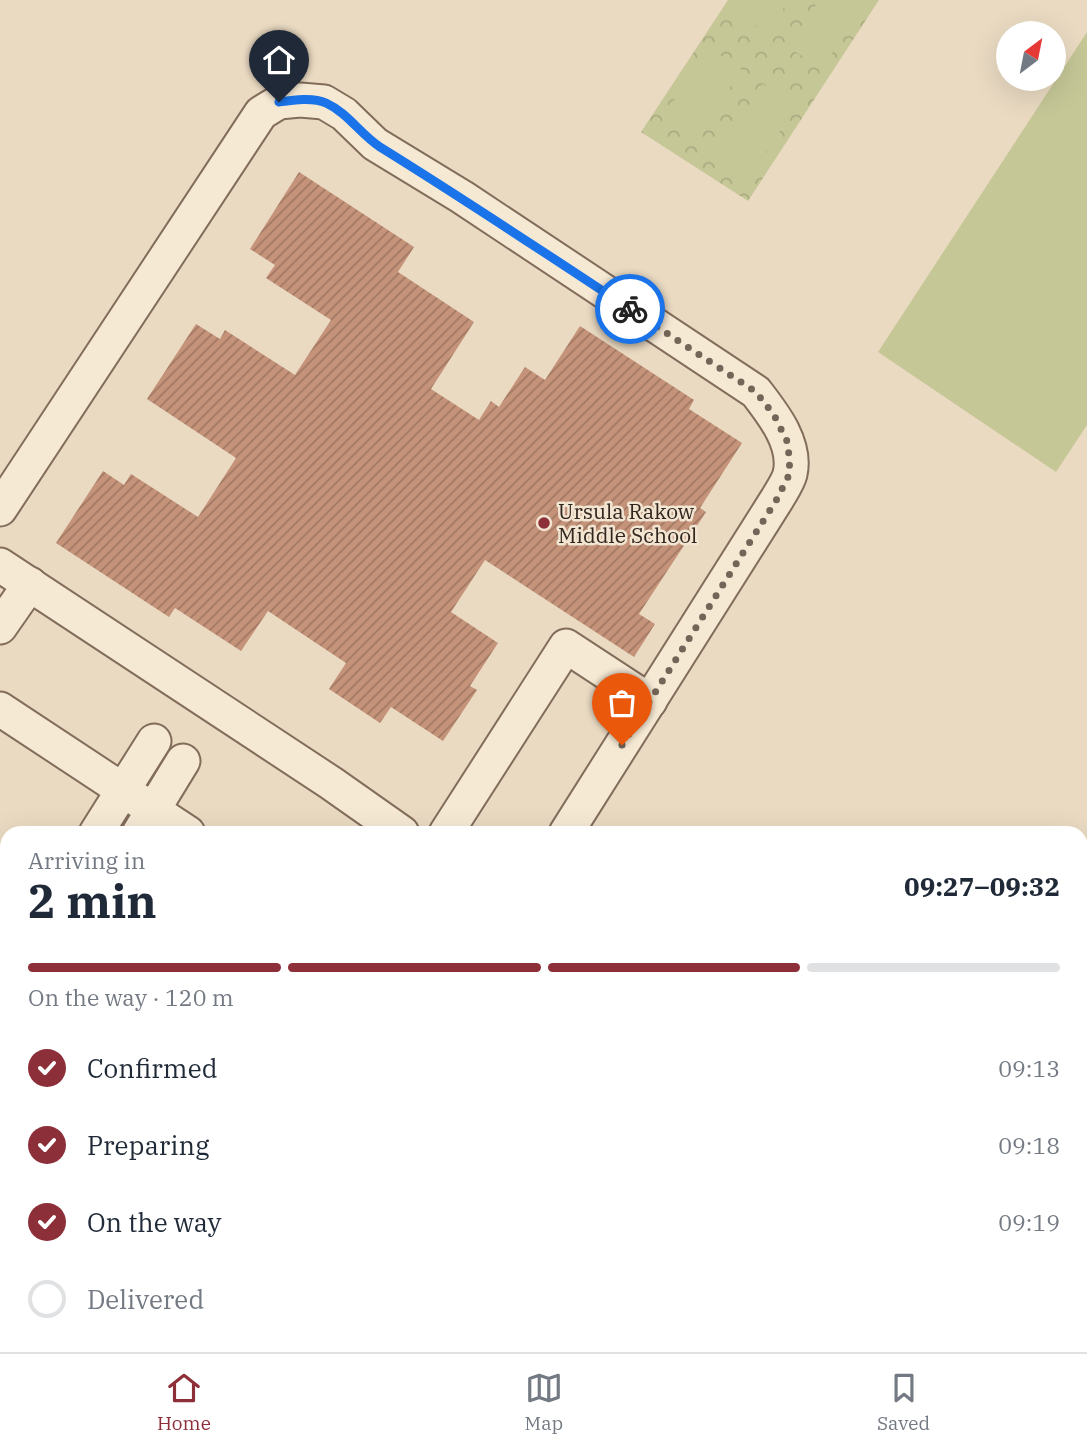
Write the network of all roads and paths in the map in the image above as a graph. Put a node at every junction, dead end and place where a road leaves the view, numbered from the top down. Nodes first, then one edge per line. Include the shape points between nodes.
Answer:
1 (0, 509) edge
2 (0, 565) edge
3 (30, 584) junction
4 (0, 627) edge
5 (650, 701) junction
6 (0, 709) edge
7 (154, 741) dead end
8 (183, 761) dead end
9 (124, 791) junction
10 (146, 821) edge
11 (101, 826) edge
12 (164, 826) edge
13 (392, 826) edge
14 (450, 826) edge
15 (570, 826) edge

1 - 5 street via 261,113 279,102 324,102 375,144 756,392 774,415 788,443 790,473
2 - 3 street
3 - 4 street
3 - 13 street
5 - 14 street via 566,646
5 - 15 street
6 - 9 street
7 - 9 street
8 - 10 street
9 - 10 street
9 - 11 street
10 - 12 street

